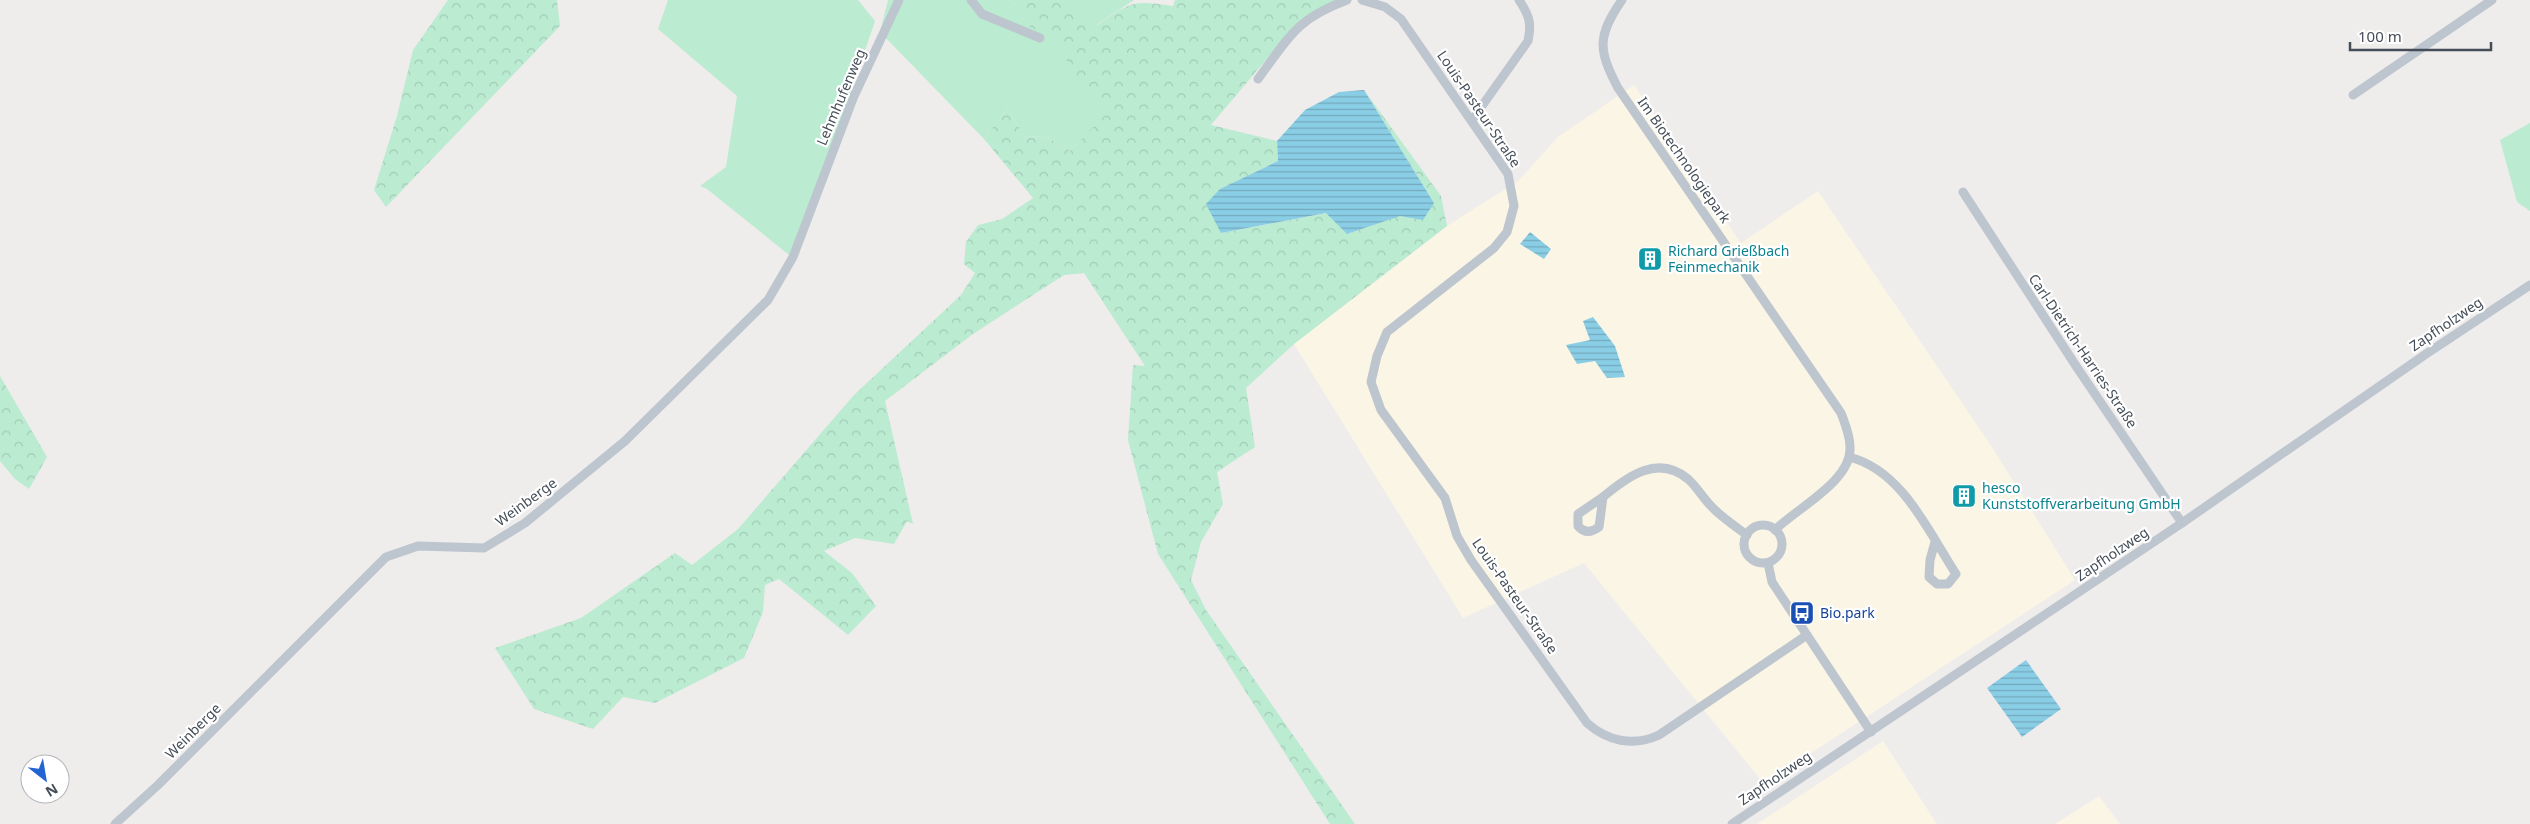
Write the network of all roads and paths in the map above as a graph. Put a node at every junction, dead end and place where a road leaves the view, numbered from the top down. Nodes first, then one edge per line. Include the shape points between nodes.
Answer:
1 (899, 0) edge
2 (971, 0) edge
3 (1347, 0) edge
4 (1362, 0) edge
5 (1519, 0) edge
6 (1622, 0) edge
7 (2492, 0) edge
8 (1040, 38) dead end
9 (1258, 79) dead end
10 (2353, 95) dead end
11 (1472, 120) junction
12 (1963, 192) dead end
13 (812, 206) joint
14 (2530, 285) edge
15 (1849, 457) junction
16 (1603, 497) dead end
17 (2182, 524) junction
18 (1775, 530) junction
19 (1747, 536) junction
20 (1935, 542) junction
21 (1768, 563) junction
22 (1807, 635) junction
23 (1871, 732) junction
24 (115, 824) edge
25 (1732, 824) edge

1 - 13 street, Lehmhufenweg via 854,96
2 - 8 street via 982,14
3 - 9 street via 1320,10 1296,27
4 - 11 street, Louis-Pasteur-Straße via 1385,7 1401,19
5 - 11 street via 1532,26 1528,40
6 - 15 street, Im Biotechnologiepark via 1608,20 1602,43 1608,69 1841,413 1847,430
7 - 10 street
11 - 22 street, Louis-Pasteur-Straße via 1508,174 1514,206 1507,232 1494,248 1387,332 1371,382 1381,410 1445,498 1457,536 1471,560 1587,723 1600,735 1615,740 1640,741 1659,735
12 - 17 street, Carl-Dietrich-Harries-Straße
13 - 24 street, Weinberge via 793,257 768,300 625,441 525,523 484,548 418,546 386,557
14 - 17 street, Zapfholzweg
15 - 18 street via 1842,473
15 - 20 street via 1876,467 1899,488
16 - 19 street via 1641,470 1656,467 1675,470 1689,480 1712,508
17 - 23 street, Zapfholzweg
18 - 19 street via 1760,526
18 - 21 street via 1782,546 1778,556
19 - 21 street via 1745,548 1750,558
20 - 20 street via 1956,574 1948,584 1937,584 1929,577
21 - 22 street via 1772,582
22 - 23 street
23 - 25 street, Zapfholzweg

